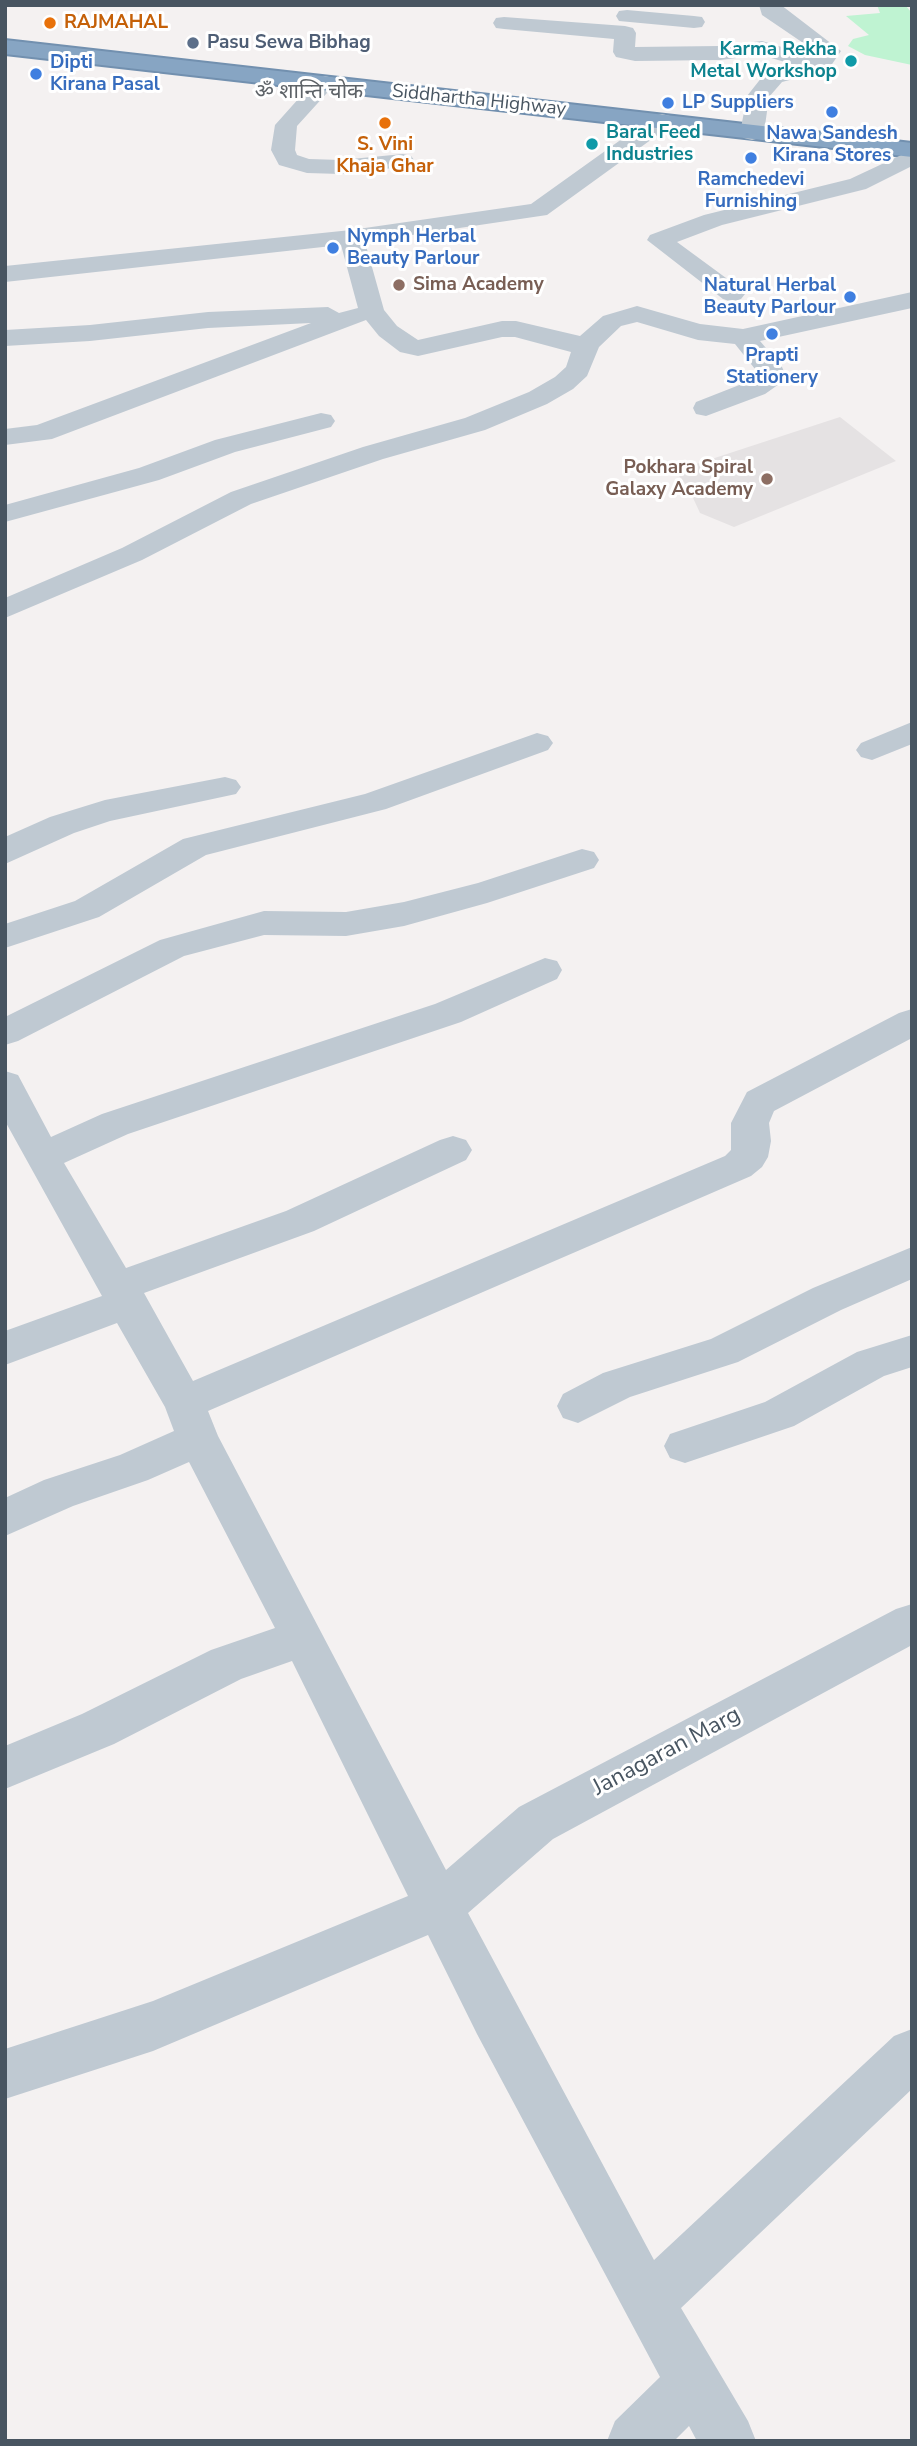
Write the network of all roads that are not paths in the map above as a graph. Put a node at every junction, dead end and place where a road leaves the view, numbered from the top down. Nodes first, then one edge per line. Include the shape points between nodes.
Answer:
1 (770, 5) edge
2 (590, 8) dead end
3 (694, 22) dead end
4 (504, 23) dead end
5 (626, 25) junction
6 (5, 47) edge
7 (821, 65) junction
8 (325, 83) junction
9 (662, 121) junction
10 (752, 133) junction
11 (912, 150) edge
12 (912, 157) edge
13 (403, 161) dead end
14 (351, 237) junction
15 (5, 274) edge
16 (732, 293) dead end
17 (912, 300) edge
18 (364, 313) junction
19 (743, 337) junction
20 (5, 338) edge
21 (587, 344) junction
22 (706, 408) dead end
23 (321, 421) dead end
24 (5, 437) edge
25 (5, 514) edge
26 (5, 609) edge
27 (912, 732) edge
28 (537, 743) dead end
29 (872, 750) dead end
30 (225, 787) dead end
31 (5, 853) edge
32 (582, 860) dead end
33 (5, 936) edge
34 (545, 970) dead end
35 (912, 1022) edge
36 (5, 1032) edge
37 (5, 1084) edge
38 (453, 1150) dead end
39 (42, 1157) junction
40 (912, 1262) edge
41 (124, 1294) junction
42 (5, 1349) edge
43 (912, 1350) edge
44 (578, 1406) dead end
45 (191, 1421) junction
46 (685, 1446) dead end
47 (5, 1518) edge
48 (912, 1623) edge
49 (303, 1638) junction
50 (5, 1768) edge
51 (440, 1906) junction
52 (912, 2053) edge
53 (5, 2074) edge
54 (648, 2303) junction
55 (694, 2382) junction
56 (635, 2441) edge
57 (728, 2441) edge

1 - 7 street via 830,51
2 - 5 street
3 - 5 street
4 - 5 street
5 - 7 street via 624,52 720,53 762,48
6 - 8 highway, Siddhartha Highway
7 - 10 street via 774,77 758,96
8 - 9 highway, Siddhartha Highway
8 - 13 street via 286,125 283,150 287,160 341,167
9 - 10 highway, Siddhartha Highway
9 - 14 street via 538,209
10 - 11 highway, Siddhartha Highway
12 - 16 street via 858,184 713,220 659,240
14 - 15 street
14 - 18 street
17 - 19 street
18 - 20 street via 208,320
18 - 21 street via 418,348 502,329
18 - 24 street via 42,433
19 - 21 street via 698,332 637,314 612,320
19 - 22 street via 773,376
21 - 26 street via 578,370 538,398 475,424 241,498 132,554
23 - 25 street
27 - 29 street
28 - 33 street via 374,802 195,847 88,909
30 - 31 street via 105,811 62,825
32 - 36 street via 404,914 346,924 264,923 220,933 172,948
34 - 39 street via 448,1013 115,1124
35 - 45 street via 760,1102 750,1123 749,1157 738,1166
37 - 39 street
38 - 41 street via 300,1221
39 - 41 street
40 - 44 street via 724,1351 617,1385
41 - 42 street
41 - 45 street
43 - 46 street via 872,1364 779,1414
45 - 47 street via 133,1468 59,1493
45 - 49 street
48 - 51 street, Janagaran Marg via 536,1823
49 - 50 street via 227,1664 98,1729
49 - 51 street
51 - 53 street, Janagaran Marg via 153,2026
51 - 54 street
52 - 54 street
54 - 55 street
55 - 56 street
55 - 57 street

